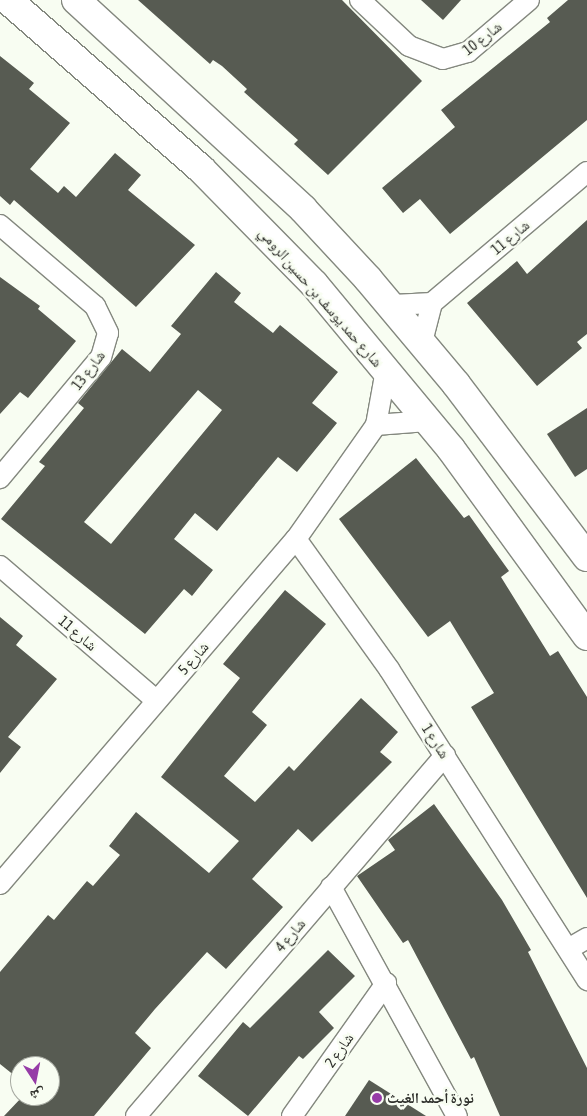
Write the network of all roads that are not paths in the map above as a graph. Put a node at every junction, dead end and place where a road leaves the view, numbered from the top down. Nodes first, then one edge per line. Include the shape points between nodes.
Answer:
1 (8, 0) edge
2 (71, 0) edge
3 (76, 0) edge
4 (360, 0) edge
5 (528, 0) edge
6 (36, 24) junction
7 (115, 36) junction
8 (80, 62) junction
9 (587, 172) edge
10 (0, 225) edge
11 (432, 303) junction
12 (393, 305) junction
13 (422, 342) junction
14 (386, 370) junction
15 (427, 421) junction
16 (376, 425) junction
17 (0, 478) edge
18 (296, 539) junction
19 (587, 557) edge
20 (0, 566) edge
21 (587, 636) edge
22 (156, 700) junction
23 (446, 755) junction
24 (0, 884) edge
25 (330, 887) junction
26 (579, 943) edge
27 (587, 980) edge
28 (386, 983) junction
29 (136, 1116) edge
30 (292, 1116) edge
31 (457, 1116) edge

1 - 6 street, شارع حمد يوسف بن حسين الرومي
2 - 6 street via 69,16 62,24 46,28
3 - 7 street
4 - 5 street, شارع 10 via 409,46 443,59 468,52
6 - 8 street, شارع حمد يوسف بن حسين الرومي
7 - 8 street via 91,36 80,50
7 - 12 street via 302,209
8 - 14 street, شارع حمد يوسف بن حسين الرومي via 259,227
9 - 11 street, شارع 11
10 - 17 street, شارع 13 via 95,306 108,333 101,357
11 - 12 street
11 - 13 street
12 - 13 street
13 - 19 street
14 - 15 street, شارع حمد يوسف بن حسين الرومي
14 - 16 street, شارع 5
15 - 16 street
15 - 21 street, شارع حمد يوسف بن حسين الرومي via 508,524
16 - 18 street, شارع 5
18 - 22 street, شارع 5
18 - 23 street, شارع 1
20 - 22 street, شارع 11
22 - 24 street, شارع 5
23 - 25 street, شارع 4
23 - 26 street, شارع 1
25 - 28 street
25 - 29 street, شارع 4
26 - 27 street, شارع 1
28 - 30 street, شارع 2
28 - 31 street

